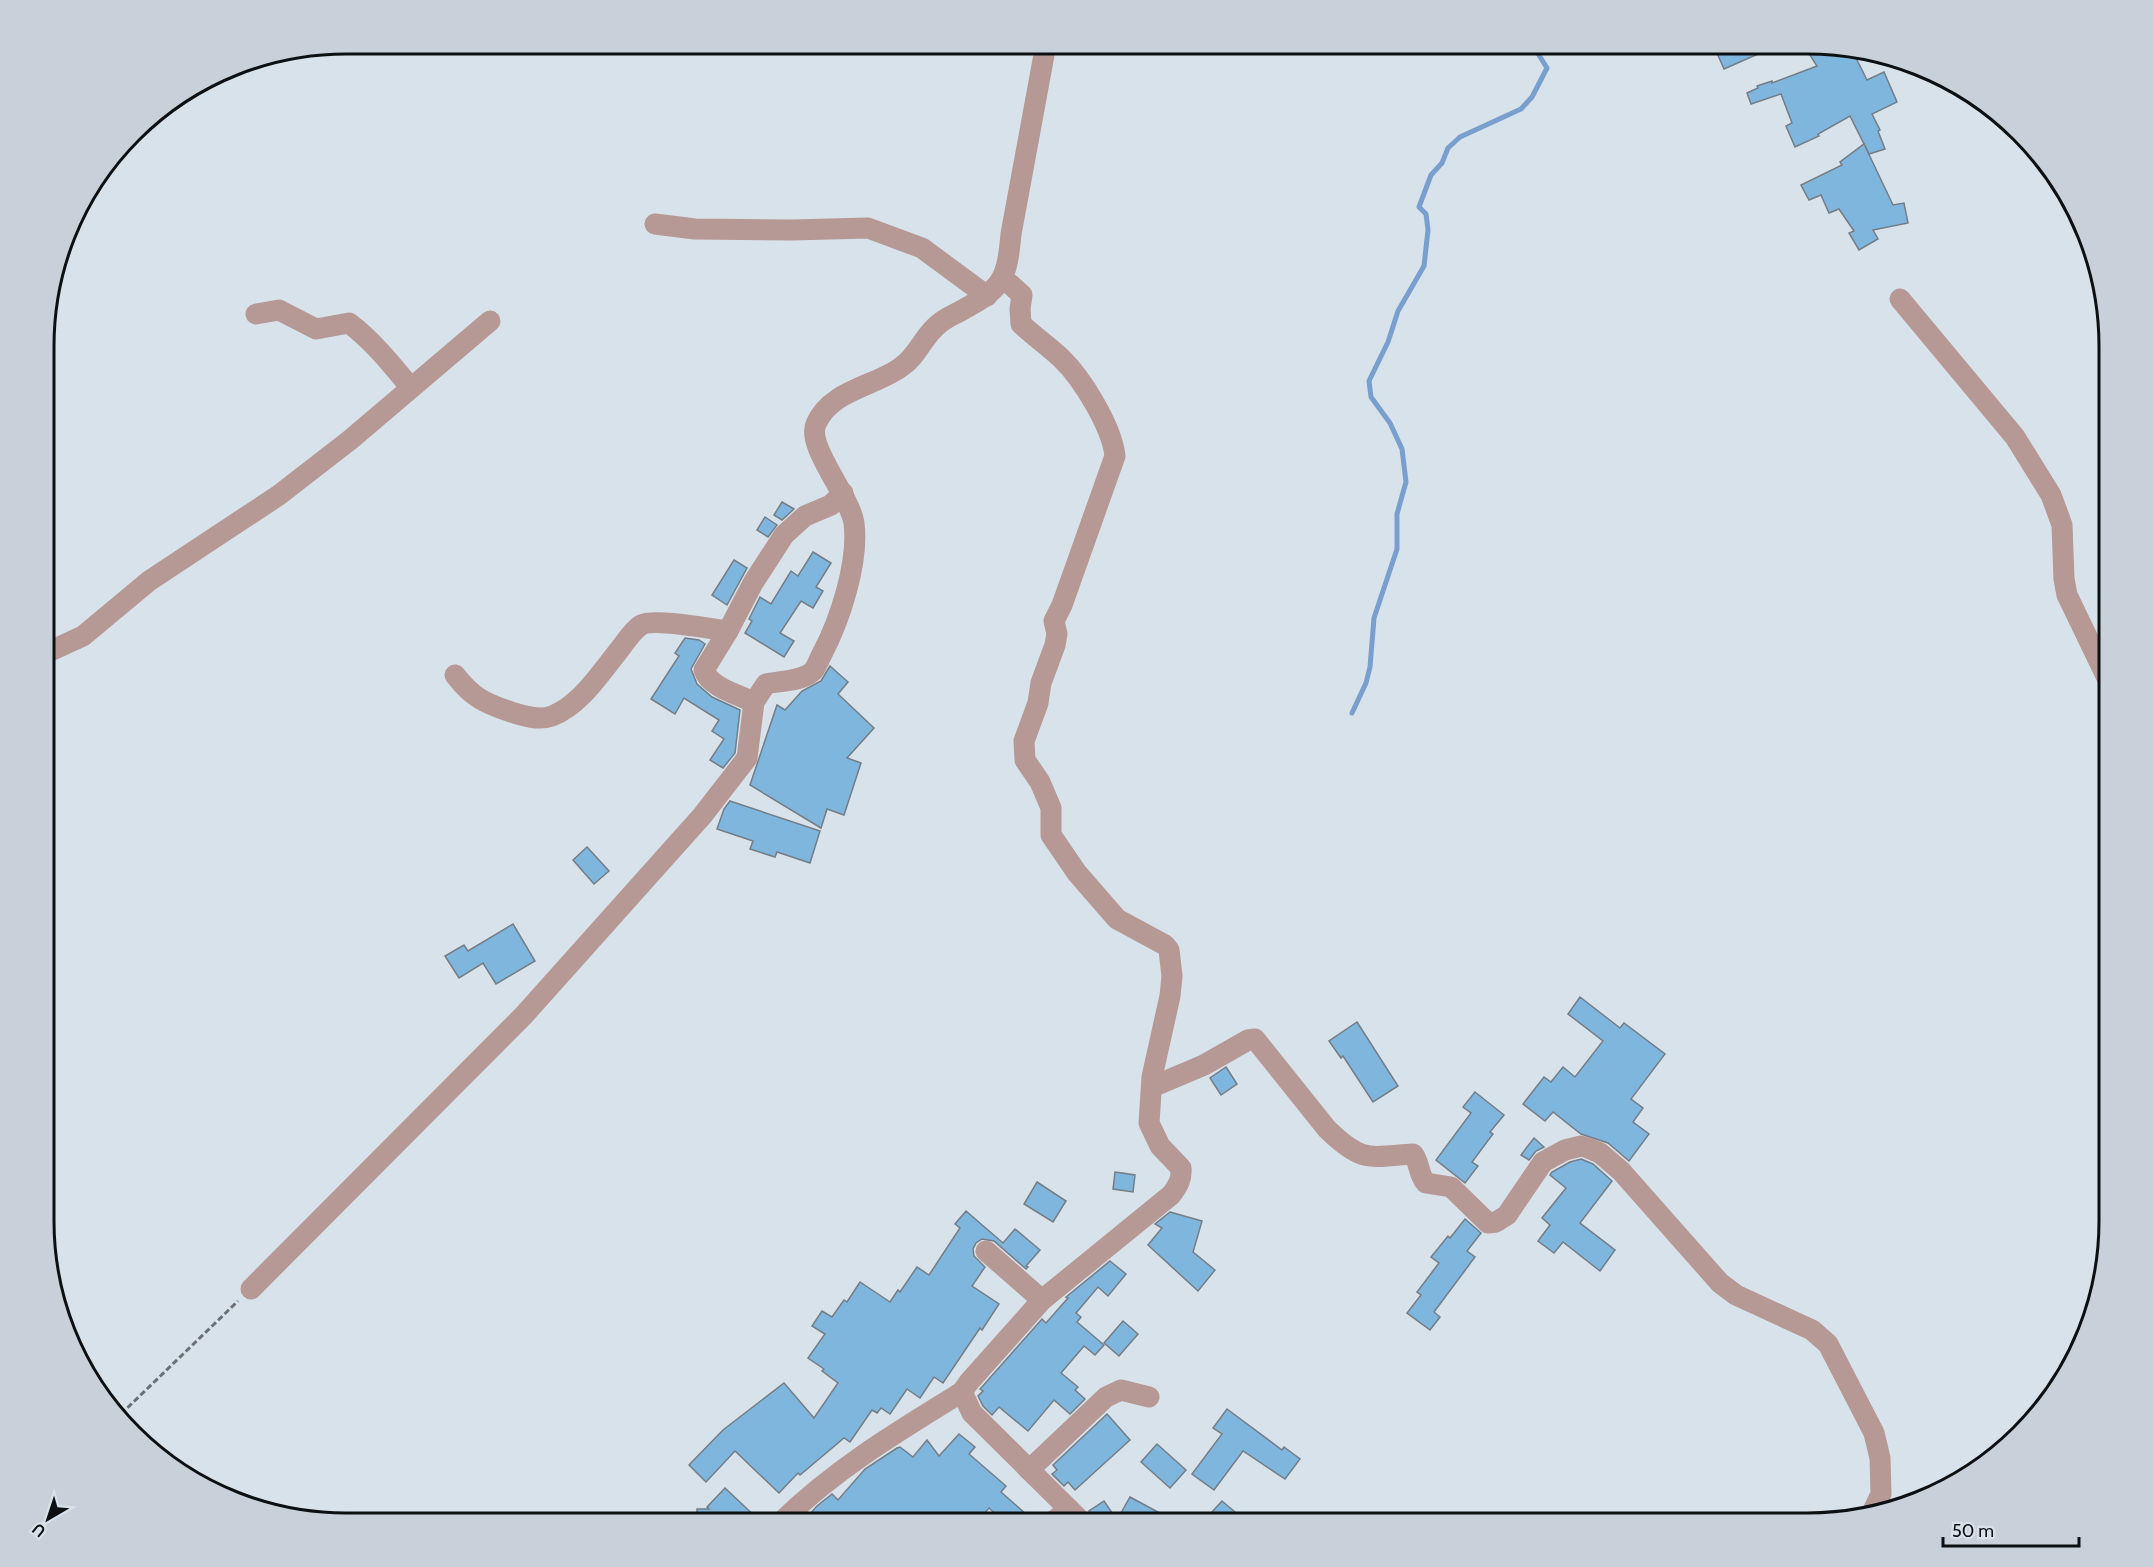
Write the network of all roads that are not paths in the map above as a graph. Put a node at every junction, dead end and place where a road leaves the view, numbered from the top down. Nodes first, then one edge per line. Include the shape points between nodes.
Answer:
1 (1044, 54) edge
2 (655, 224) dead end
3 (994, 289) junction
4 (1900, 299) dead end
5 (256, 314) dead end
6 (490, 321) dead end
7 (411, 388) junction
8 (843, 493) junction
9 (728, 632) junction
10 (54, 649) edge
11 (2099, 661) edge
12 (455, 675) dead end
13 (754, 702) junction
14 (1152, 1082) junction
15 (986, 1251) dead end
16 (251, 1289) road end
17 (1042, 1300) junction
18 (962, 1392) junction
19 (1149, 1397) dead end
20 (1029, 1470) junction
21 (1876, 1504) edge
22 (791, 1513) edge
23 (1073, 1513) edge

1 - 3 street via 1009,259
2 - 3 street via 781,230 868,228 922,248
3 - 8 street via 938,323 901,368 842,395 820,416 814,426 816,445
3 - 14 street via 1010,284 1022,295 1022,324 1063,360 1092,399 1114,441 1115,456 1054,621 1055,645 1024,750 1025,760 1051,808 1051,835 1077,873 1117,919 1169,950 1170,996
4 - 11 street via 2015,437 2051,495 2062,525 2067,595
5 - 7 street via 279,310 316,329 349,323
6 - 7 street
7 - 10 street via 279,495 149,581 83,636
8 - 9 street via 831,505 805,516 784,535
8 - 13 street via 854,523 853,559 844,602 826,646 813,671 800,679 766,684
9 - 12 street via 655,622 642,624 584,693 550,717 525,717 476,698
9 - 13 street via 705,674 724,689
13 - 16 street via 747,758 702,816 524,1015
14 - 17 street via 1149,1123 1160,1146 1181,1168 1178,1187
14 - 21 street via 1188,1073 1255,1039 1340,1141 1370,1157 1413,1154 1423,1180 1451,1188 1488,1223 1507,1215 1536,1170 1548,1159 1581,1146 1600,1153 1621,1171 1720,1283 1736,1295 1812,1330 1828,1344 1874,1432 1880,1458 1881,1494
15 - 17 street
17 - 18 street
18 - 20 street via 972,1413
18 - 22 street via 878,1443 836,1473
19 - 20 street via 1121,1390 1106,1397
20 - 23 street

